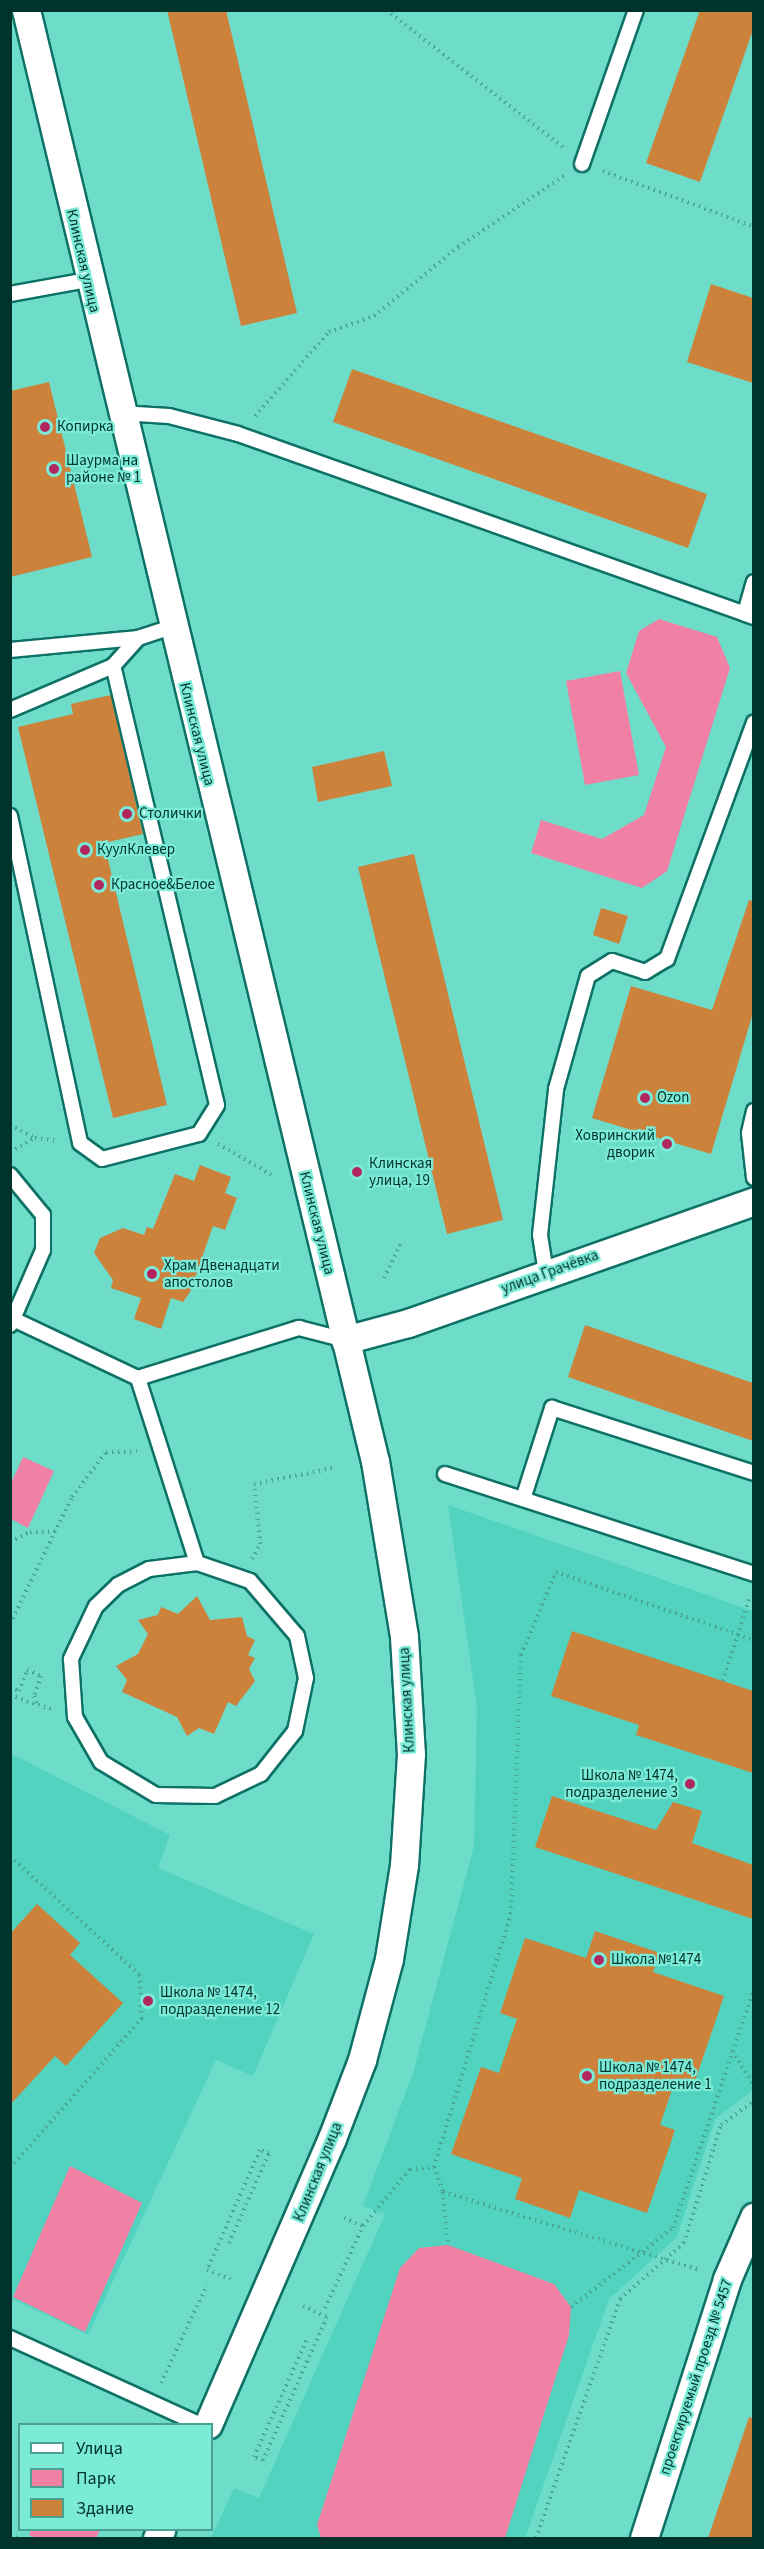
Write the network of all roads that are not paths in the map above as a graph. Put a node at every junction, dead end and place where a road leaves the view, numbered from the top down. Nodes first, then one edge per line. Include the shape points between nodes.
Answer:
1 (26, 10) edge
2 (636, 10) edge
3 (582, 164) road end
4 (87, 280) junction
5 (10, 294) edge
6 (120, 413) junction
7 (753, 582) edge
8 (749, 615) edge
9 (171, 627) junction
10 (138, 638) junction
11 (10, 650) edge
12 (113, 666) junction
13 (10, 710) edge
14 (753, 723) edge
15 (10, 816) edge
16 (753, 1111) edge
17 (10, 1175) edge
18 (753, 1178) edge
19 (753, 1201) edge
20 (546, 1273) junction
21 (12, 1322) edge
22 (345, 1340) junction
23 (138, 1378) junction
24 (753, 1473) edge
25 (445, 1474) dead end
26 (523, 1499) junction
27 (197, 1563) junction
28 (753, 1574) edge
29 (753, 2217) edge
30 (10, 2338) edge
31 (197, 2423) edge
32 (208, 2423) edge
33 (644, 2538) edge

1 - 4 street, Клинская улица
2 - 3 lane
4 - 5 lane
4 - 6 street, Клинская улица
6 - 8 lane via 169,416 238,434
6 - 9 street, Клинская улица
7 - 8 lane
9 - 10 lane
9 - 22 street, Клинская улица
10 - 11 lane
10 - 12 lane
12 - 13 lane
12 - 15 lane via 217,1106 199,1134 102,1159 80,1143
14 - 20 lane via 668,959 645,972 612,961 588,976 555,1089 540,1235
16 - 18 lane via 749,1133
17 - 21 lane via 43,1215 43,1250
19 - 20 street, улица Грачёвка
20 - 22 street, улица Грачёвка via 408,1323
21 - 23 lane
22 - 23 lane via 299,1328
22 - 32 street, Клинская улица via 375,1461 404,1637 411,1754 404,1865 389,1959 362,2060 298,2222
23 - 27 lane
24 - 26 lane via 552,1408
25 - 26 lane
26 - 28 lane
27 - 27 lane via 250,1581 297,1636 306,1678 295,1731 261,1774 215,1796 156,1795 101,1761 75,1718 71,1659 96,1606 118,1585 148,1569
29 - 33 street, проектируемый проезд № 5457 via 728,2279
30 - 31 lane

